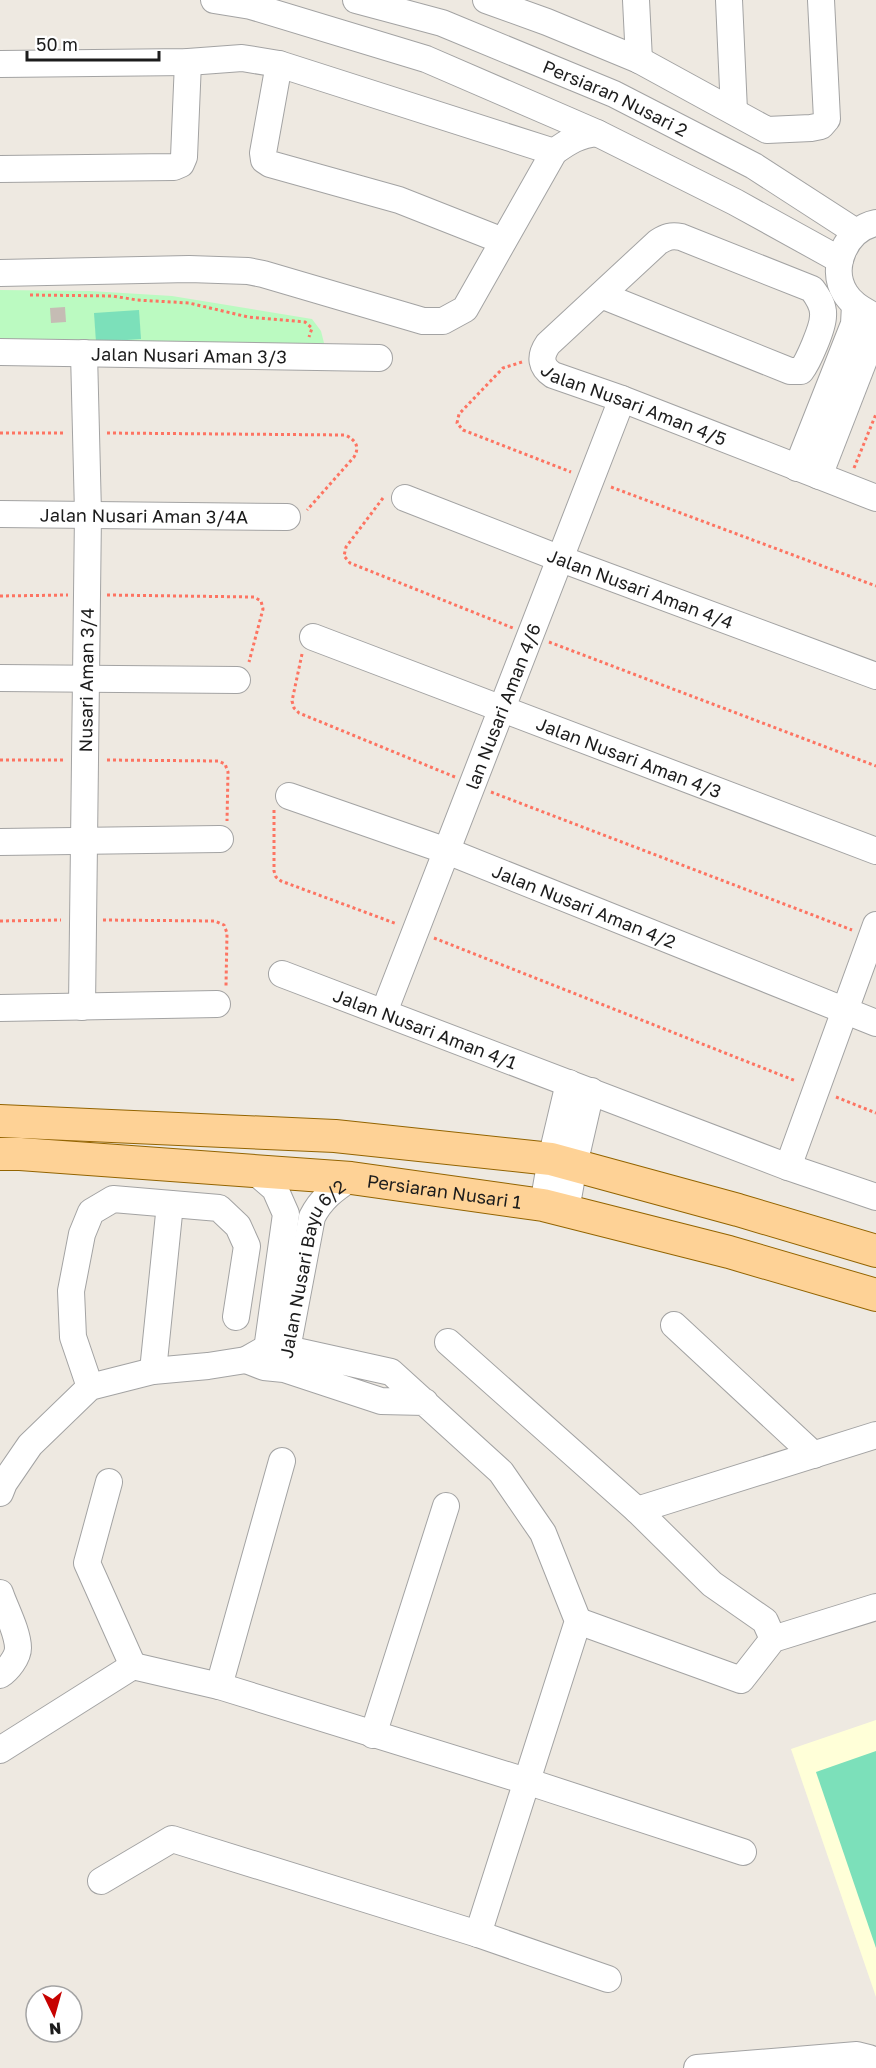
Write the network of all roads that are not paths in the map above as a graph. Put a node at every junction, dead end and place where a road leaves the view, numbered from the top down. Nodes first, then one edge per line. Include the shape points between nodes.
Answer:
1 (214, 0) edge
2 (356, 0) edge
3 (486, 0) edge
4 (636, 0) edge
5 (729, 0) edge
6 (820, 0) edge
7 (546, 11) edge
8 (639, 60) junction
9 (188, 62) junction
10 (0, 64) edge
11 (279, 64) junction
12 (541, 109) junction
13 (734, 111) junction
14 (597, 133) junction
15 (554, 152) junction
16 (0, 169) edge
17 (866, 227) edge
18 (503, 241) junction
19 (840, 260) junction
20 (0, 273) edge
21 (601, 295) junction
22 (866, 310) edge
23 (876, 329) edge
24 (0, 352) edge
25 (84, 353) junction
26 (379, 358) dead end
27 (622, 399) junction
28 (808, 472) junction
29 (405, 498) road end
30 (876, 498) edge
31 (88, 513) junction
32 (0, 514) edge
33 (287, 517) road end
34 (561, 559) junction
35 (313, 637) road end
36 (876, 676) edge
37 (0, 678) edge
38 (86, 679) junction
39 (237, 680) road end
40 (502, 710) junction
41 (289, 796) road end
42 (220, 839) road end
43 (84, 840) junction
44 (0, 842) edge
45 (447, 851) junction
46 (876, 851) edge
47 (874, 931) edge
48 (282, 974) dead end
49 (217, 1004) road end
50 (82, 1007) junction
51 (0, 1008) edge
52 (845, 1011) junction
53 (384, 1012) junction
54 (876, 1023) edge
55 (580, 1087) junction
56 (0, 1121) edge
57 (0, 1154) edge
58 (562, 1162) junction
59 (788, 1167) junction
60 (253, 1170) junction
61 (351, 1178) junction
62 (876, 1197) edge
63 (170, 1204) junction
64 (555, 1208) junction
65 (876, 1251) edge
66 (876, 1295) edge
67 (236, 1317) dead end
68 (674, 1325) dead end
69 (448, 1341) dead end
70 (270, 1358) junction
71 (153, 1371) junction
72 (90, 1387) junction
73 (876, 1435) edge
74 (814, 1455) junction
75 (282, 1461) dead end
76 (110, 1482) dead end
77 (0, 1493) edge
78 (446, 1506) dead end
79 (637, 1510) junction
80 (0, 1593) edge
81 (876, 1607) edge
82 (578, 1622) junction
83 (773, 1639) junction
84 (133, 1666) junction
85 (4, 1673) edge
86 (219, 1686) junction
87 (373, 1735) junction
88 (0, 1750) edge
89 (526, 1782) junction
90 (743, 1852) dead end
91 (100, 1881) dead end
92 (478, 1934) junction
93 (608, 1979) dead end
94 (697, 2068) edge
95 (876, 2068) edge

1 - 12 street via 251,6 426,59
2 - 17 street, Persiaran Nusari 2 via 442,23 614,94
3 - 7 street
4 - 8 street
5 - 13 street
6 - 13 street via 827,119 812,128 767,130
7 - 8 street
8 - 13 street
9 - 10 street
9 - 11 street via 242,58
9 - 16 street via 181,164
11 - 15 street
11 - 18 street via 264,160 399,200
12 - 14 street
12 - 15 street via 552,134
14 - 15 street via 572,138
14 - 19 street
15 - 18 street
17 - 19 street, Persiaran Nusari 2 via 845,245
18 - 20 street via 465,309 443,321 423,321 248,271
19 - 22 street via 839,277 845,292
21 - 21 street, Jalan Nusari Aman 4/5 via 658,242 673,236 812,289 821,302 823,317 808,363 801,370 790,371
21 - 27 street, Jalan Nusari Aman 4/5 via 548,344 542,361 554,375
22 - 28 street via 854,324
23 - 28 street
24 - 25 street, Jalan Nusari Aman 3/3
25 - 26 street, Jalan Nusari Aman 3/3
25 - 31 street, Nusari Aman 3/4
27 - 28 street, Jalan Nusari Aman 4/5
27 - 34 street, lan Nusari Aman 4/6
28 - 30 street, Jalan Nusari Aman 4/5
29 - 34 street, Jalan Nusari Aman 4/4
31 - 32 street, Jalan Nusari Aman 3/4A
31 - 33 street, Jalan Nusari Aman 3/4A
31 - 38 street, Nusari Aman 3/4
34 - 36 street, Jalan Nusari Aman 4/4
34 - 40 street, lan Nusari Aman 4/6
35 - 40 street, Jalan Nusari Aman 4/3
37 - 38 street
38 - 39 street
38 - 43 street, Nusari Aman 3/4
40 - 45 street, lan Nusari Aman 4/6
40 - 46 street, Jalan Nusari Aman 4/3
41 - 45 street, Jalan Nusari Aman 4/2
42 - 43 street
43 - 44 street
43 - 50 street, Nusari Aman 3/4
45 - 52 street, Jalan Nusari Aman 4/2
45 - 53 street, lan Nusari Aman 4/6
47 - 52 street
48 - 53 street, Jalan Nusari Aman 4/1
49 - 50 street
50 - 51 street
52 - 54 street, Jalan Nusari Aman 4/2
52 - 59 street
53 - 55 street, Jalan Nusari Aman 4/1
55 - 58 street
55 - 59 street, Jalan Nusari Aman 4/1
56 - 58 main road via 334,1136
57 - 60 main road, Persiaran Nusari 1
58 - 64 street
58 - 65 main road
59 - 62 street, Jalan Nusari Aman 4/1
60 - 61 main road, Persiaran Nusari 1
60 - 70 street, Jalan Nusari Bayu 6/2 via 275,1189 286,1214
61 - 64 main road, Persiaran Nusari 1
61 - 70 street, Jalan Nusari Bayu 6/2 via 330,1192 312,1217
63 - 67 street via 219,1208 238,1226 247,1246
63 - 71 street
63 - 72 street via 113,1199 92,1212 82,1234 71,1291 73,1337
64 - 66 main road, Persiaran Nusari 1 via 729,1252
68 - 74 street
69 - 79 street
70 - 71 street
70 - 82 street via 391,1372 501,1472 543,1533
71 - 72 street
72 - 77 street via 30,1445
73 - 74 street
74 - 79 street
75 - 86 street
76 - 84 street via 87,1563
78 - 87 street
79 - 83 street via 712,1584 765,1621
80 - 85 street via 18,1649
81 - 83 street
82 - 83 street via 741,1680
82 - 89 street
84 - 86 street
84 - 88 street
86 - 87 street
87 - 89 street
89 - 90 street
89 - 92 street
91 - 92 street via 171,1839
92 - 93 street
94 - 95 street via 857,2055 869,2058

